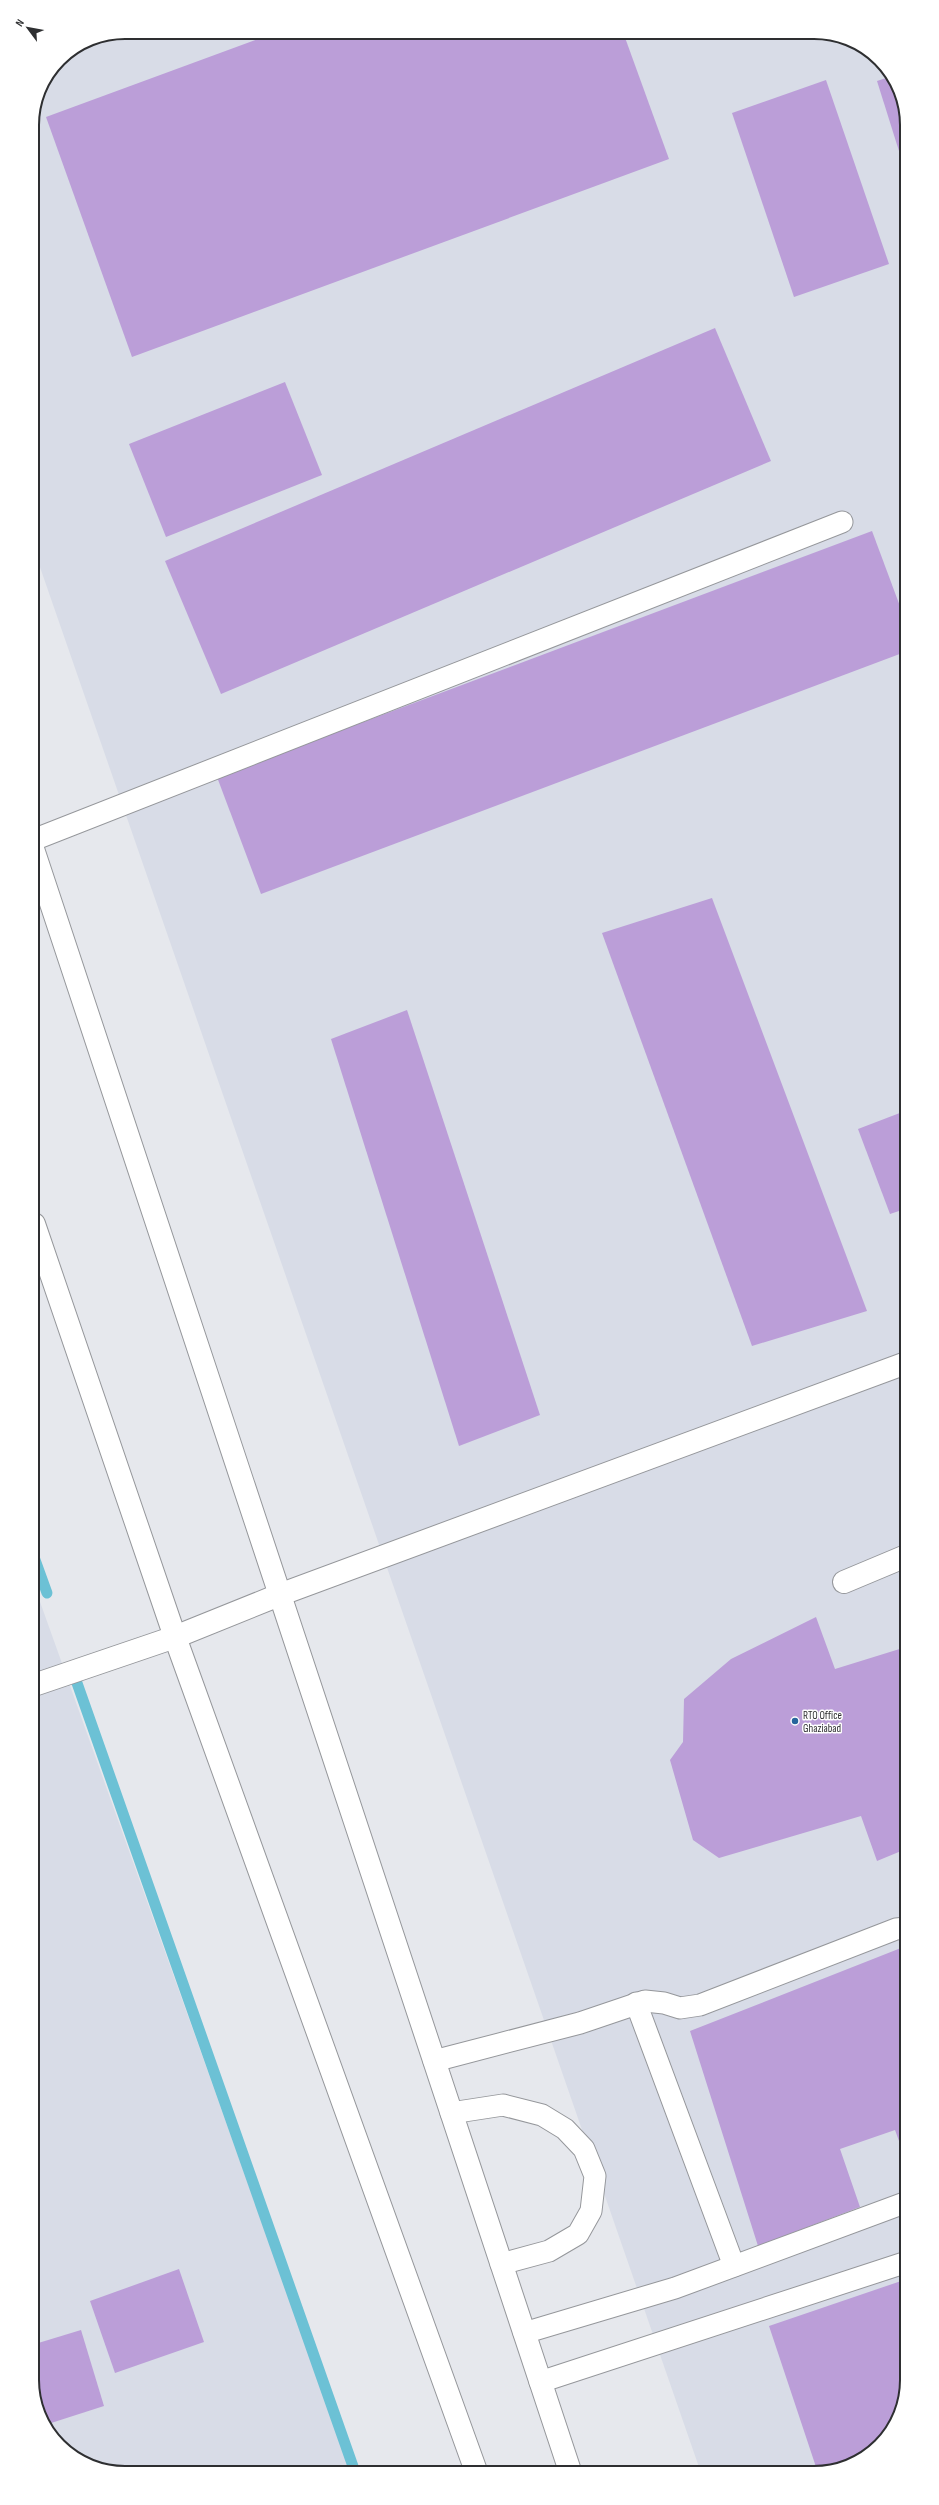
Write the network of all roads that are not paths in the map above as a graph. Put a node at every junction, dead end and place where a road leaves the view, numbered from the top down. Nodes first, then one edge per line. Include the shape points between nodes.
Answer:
1 (842, 522) dead end
2 (39, 838) edge
3 (39, 867) edge
4 (39, 1239) edge
5 (900, 1365) edge
6 (900, 1559) edge
7 (844, 1582) dead end
8 (279, 1595) junction
9 (175, 1637) junction
10 (39, 1683) edge
11 (900, 1929) edge
12 (636, 2004) junction
13 (434, 2061) junction
14 (451, 2113) junction
15 (900, 2205) edge
16 (501, 2264) junction
17 (900, 2264) edge
18 (734, 2266) junction
19 (524, 2333) junction
20 (540, 2382) junction
21 (474, 2466) edge
22 (568, 2466) edge

1 - 2 lane
3 - 8 street
4 - 9 street
5 - 8 street
6 - 7 street
8 - 9 street
8 - 13 street
9 - 10 street
9 - 21 street
11 - 12 lane via 700,2005 680,2008 644,2001
12 - 13 lane via 580,2023
12 - 18 lane
13 - 14 street
14 - 16 street
14 - 16 lane via 502,2105 542,2115 565,2129 584,2149 595,2176 591,2211 578,2234 549,2251
15 - 18 lane
16 - 19 street
17 - 20 lane
18 - 19 lane via 675,2288
19 - 20 street
20 - 22 street

